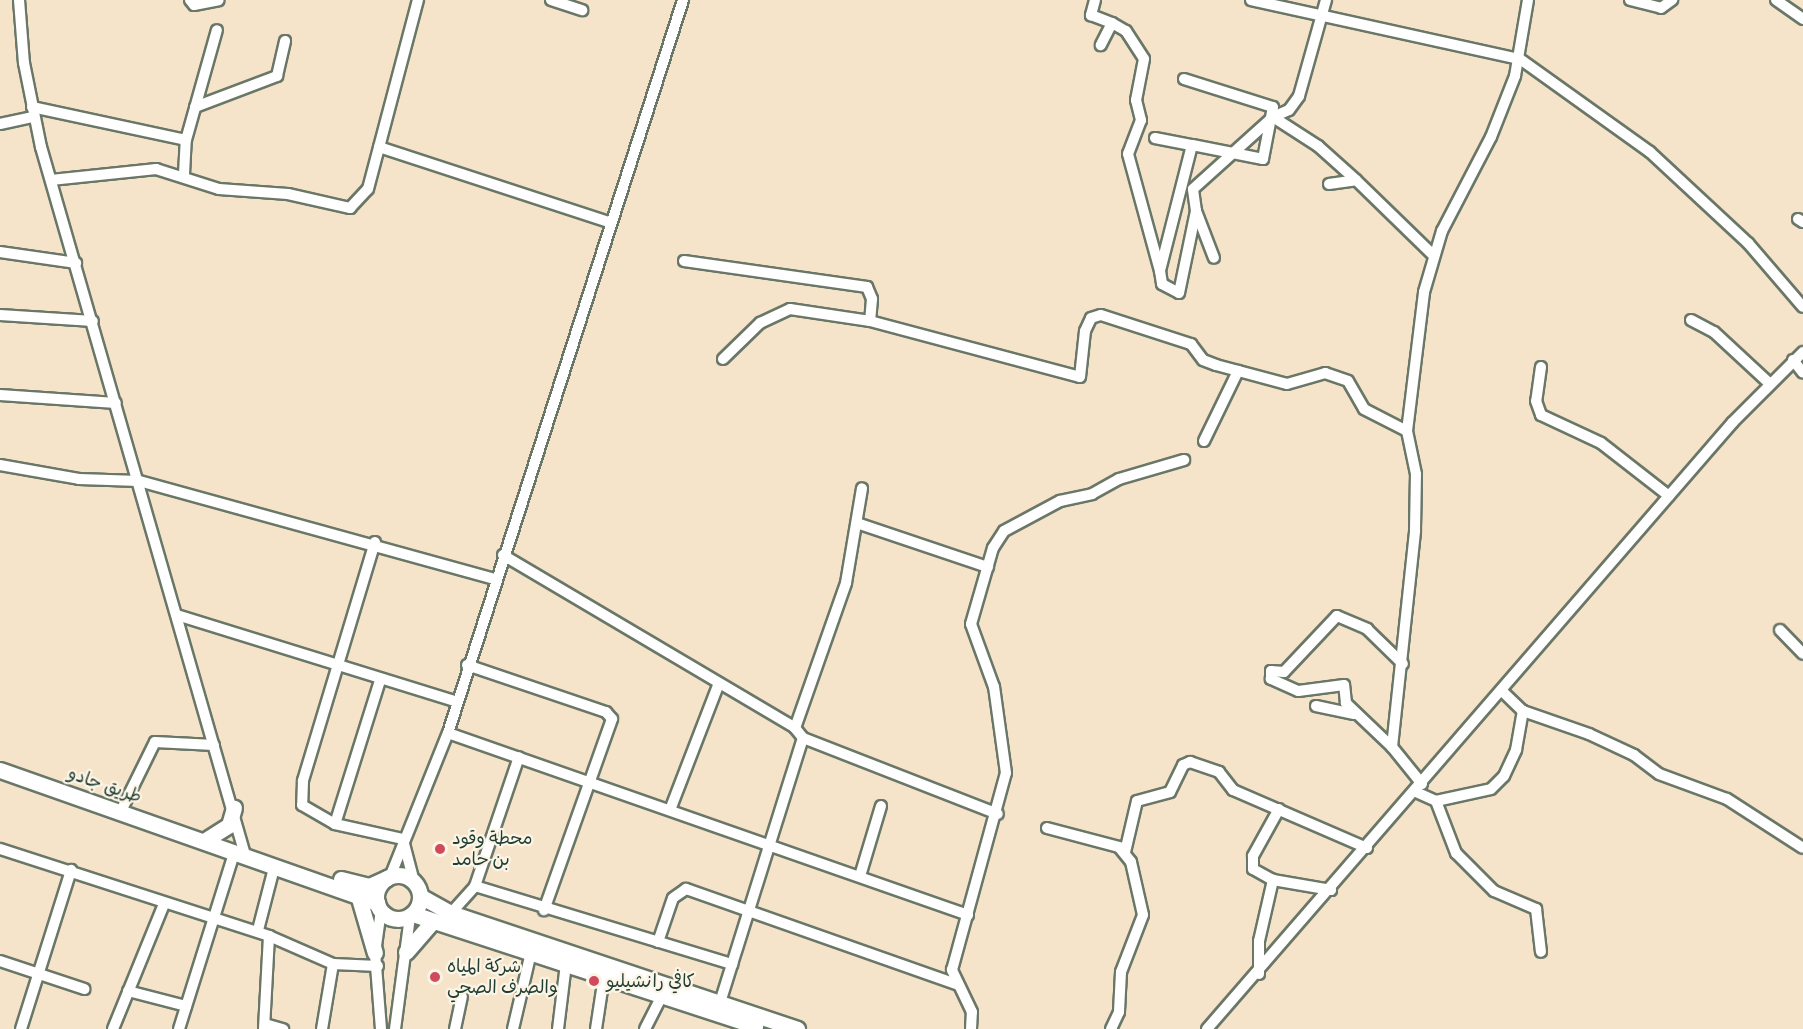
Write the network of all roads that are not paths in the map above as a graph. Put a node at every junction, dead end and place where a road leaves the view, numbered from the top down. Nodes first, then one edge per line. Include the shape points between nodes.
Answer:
1 (19, 0) edge
2 (190, 0) edge
3 (219, 0) edge
4 (418, 0) edge
5 (551, 0) edge
6 (683, 0) edge
7 (1095, 0) edge
8 (1251, 0) edge
9 (1326, 0) edge
10 (1528, 0) edge
11 (1630, 0) edge
12 (1672, 0) edge
13 (1776, 0) edge
14 (582, 10) dead end
15 (1322, 18) junction
16 (1803, 19) edge
17 (1112, 23) junction
18 (217, 30) dead end
19 (285, 41) dead end
20 (1101, 45) dead end
21 (1520, 59) junction
22 (1184, 79) dead end
23 (195, 106) junction
24 (33, 112) junction
25 (1273, 117) junction
26 (0, 124) edge
27 (1155, 138) dead end
28 (186, 140) junction
29 (1192, 145) junction
30 (378, 147) junction
31 (1230, 153) junction
32 (184, 174) junction
33 (51, 180) junction
34 (1356, 180) junction
35 (1329, 184) dead end
36 (1196, 211) junction
37 (611, 223) junction
38 (0, 252) edge
39 (1433, 255) junction
40 (1214, 258) dead end
41 (684, 261) dead end
42 (76, 263) junction
43 (1160, 271) junction
44 (1803, 308) edge
45 (0, 315) edge
46 (1691, 320) dead end
47 (93, 321) junction
48 (870, 321) junction
49 (1803, 352) edge
50 (723, 359) dead end
51 (1793, 360) junction
52 (1541, 367) dead end
53 (1238, 370) junction
54 (1803, 373) edge
55 (1769, 383) junction
56 (0, 395) edge
57 (116, 403) junction
58 (1407, 431) junction
59 (1204, 441) dead end
60 (1184, 460) dead end
61 (0, 465) edge
62 (139, 481) junction
63 (862, 488) dead end
64 (1669, 496) junction
65 (860, 524) junction
66 (375, 542) junction
67 (503, 555) junction
68 (988, 567) junction
69 (495, 579) junction
70 (180, 616) junction
71 (1780, 630) dead end
72 (1803, 654) edge
73 (1403, 664) junction
74 (467, 665) junction
75 (337, 668) junction
76 (380, 680) junction
77 (718, 683) junction
78 (1502, 691) junction
79 (457, 702) junction
80 (1316, 706) dead end
81 (1523, 711) junction
82 (1354, 714) junction
83 (795, 728) junction
84 (448, 733) junction
85 (803, 738) junction
86 (214, 745) junction
87 (1392, 747) junction
88 (519, 757) junction
89 (0, 770) edge
90 (592, 783) junction
91 (1419, 788) junction
92 (1436, 801) junction
93 (881, 806) dead end
94 (234, 808) junction
95 (1279, 809) junction
96 (670, 810) junction
97 (121, 811) junction
98 (998, 814) junction
99 (335, 824) junction
100 (1047, 828) dead end
101 (202, 838) junction
102 (403, 840) junction
103 (771, 845) junction
104 (1367, 848) junction
105 (1803, 848) edge
106 (0, 849) edge
107 (1125, 852) junction
108 (242, 854) junction
109 (274, 868) junction
110 (71, 870) junction
111 (860, 876) junction
112 (388, 878) junction
113 (1274, 880) junction
114 (414, 882) junction
115 (476, 886) junction
116 (1331, 890) junction
117 (358, 896) junction
118 (420, 896) junction
119 (164, 904) junction
120 (379, 907) junction
121 (749, 909) junction
122 (544, 910) junction
123 (451, 913) junction
124 (412, 915) junction
125 (968, 915) junction
126 (211, 918) junction
127 (431, 923) junction
128 (258, 930) junction
129 (270, 936) junction
130 (658, 942) junction
131 (406, 952) junction
132 (531, 952) junction
133 (1541, 952) dead end
134 (376, 960) junction
135 (0, 961) edge
136 (333, 964) junction
137 (566, 964) junction
138 (732, 964) junction
139 (37, 971) junction
140 (1258, 974) junction
141 (604, 977) junction
142 (958, 985) junction
143 (84, 989) dead end
144 (128, 991) junction
145 (662, 996) junction
146 (462, 997) dead end
147 (186, 1006) junction
148 (718, 1008) junction
149 (264, 1027) edge
150 (21, 1029) edge
151 (113, 1029) edge
152 (179, 1029) edge
153 (283, 1029) edge
154 (322, 1029) edge
155 (381, 1029) edge
156 (395, 1029) edge
157 (455, 1029) edge
158 (513, 1029) edge
159 (558, 1029) edge
160 (596, 1029) edge
161 (645, 1029) edge
162 (764, 1029) edge
163 (797, 1029) edge
164 (971, 1029) edge
165 (1111, 1029) edge
166 (1207, 1029) edge

1 - 24 street
2 - 3 street via 194,5
4 - 30 street
5 - 14 street
6 - 37 street
7 - 17 street via 1091,15
8 - 15 street
9 - 15 street
10 - 21 street
11 - 12 street via 1661,8
13 - 16 street
15 - 21 street
15 - 25 street via 1299,96 1289,110
17 - 20 street
17 - 43 street via 1126,31 1143,59 1136,100 1141,120 1128,154
18 - 23 street
19 - 23 street via 277,76
21 - 39 street via 1491,137
21 - 44 street via 1650,152 1748,243
22 - 25 street via 1273,107
23 - 28 street
24 - 26 street
24 - 28 street
24 - 33 street
25 - 31 street
25 - 31 street via 1263,159
25 - 34 street via 1318,146
27 - 29 street
28 - 32 street
29 - 31 street
29 - 43 street
30 - 32 street via 368,189 350,208 288,194 219,189
30 - 37 street
31 - 36 street via 1193,189
32 - 33 street via 124,169
33 - 42 street
34 - 35 street
34 - 39 street
36 - 40 street
36 - 43 street via 1179,293 1162,284
37 - 67 street
38 - 42 street
39 - 58 street
41 - 48 street via 867,287 872,299
42 - 47 street
45 - 47 street
46 - 55 street via 1714,332
47 - 57 street
48 - 50 street via 790,309 760,323
48 - 53 street via 1080,377 1085,331 1091,318 1101,315 1191,344 1203,360
49 - 51 street
51 - 54 street
51 - 55 street
52 - 64 street via 1536,401 1541,414 1601,443
53 - 58 street via 1287,384 1333,375 1348,381 1364,409
53 - 59 street
55 - 64 street
56 - 57 street
57 - 62 street
58 - 73 street via 1416,503
60 - 68 street via 1119,479 1092,495 1060,501 1004,531
61 - 62 street via 80,479
62 - 66 street
62 - 70 street
63 - 65 street
64 - 78 street
65 - 68 street
65 - 83 street via 832,631
66 - 69 street
66 - 75 street
67 - 69 street
67 - 77 street
68 - 98 street via 971,624 994,687 1007,761
69 - 74 street
70 - 75 street
70 - 86 street
71 - 72 street
73 - 82 street via 1367,629 1338,616 1284,672 1272,671 1272,679 1298,691 1344,685 1346,703
73 - 87 street
74 - 79 street
74 - 90 street via 606,712 612,730
75 - 76 street
75 - 99 street via 302,794 306,812
76 - 79 street
76 - 99 street
77 - 83 street
77 - 96 street
78 - 81 street
78 - 91 street
79 - 84 street
80 - 82 street
81 - 92 street via 1516,750 1504,776 1491,789
81 - 105 street via 1635,754 1659,774 1726,799
82 - 87 street via 1373,724
83 - 85 street
84 - 88 street
84 - 102 street
85 - 98 street
85 - 103 street
86 - 94 street
86 - 97 street via 155,742
87 - 91 street
88 - 90 street
88 - 115 street
89 - 97 highway, طريق جادو
90 - 96 street
90 - 122 street
91 - 92 street
91 - 104 street
92 - 133 street via 1461,859 1494,891 1536,909
93 - 111 street
94 - 101 highway via 229,825
94 - 108 street
95 - 104 street
95 - 107 street via 1233,790 1212,768 1186,763 1174,789 1137,801
95 - 113 street via 1251,862 1259,874
96 - 103 street
97 - 101 highway, طريق جادو
98 - 125 street
99 - 102 street
100 - 107 street
101 - 108 highway, طريق جادو
102 - 112 street
102 - 114 street
103 - 111 street
103 - 121 street
104 - 116 street
106 - 110 street
107 - 165 street via 1143,915 1121,972 1119,1012
108 - 109 highway, طريق جادو
108 - 112 highway, طريق جادو via 360,885
108 - 126 street
109 - 117 highway, طريق جادو
109 - 128 street
110 - 119 street
110 - 139 street
111 - 125 street
112 - 114 highway
112 - 120 highway via 379,887
113 - 116 street
113 - 140 street via 1258,941
114 - 118 highway
115 - 122 street
115 - 123 street
116 - 140 street
117 - 120 highway, طريق جادو
117 - 134 highway
118 - 123 highway
118 - 124 highway
119 - 126 street
119 - 144 street
120 - 124 highway via 394,919
120 - 134 street
121 - 130 street via 679,889
121 - 138 street
121 - 142 street
122 - 130 street
123 - 148 highway
124 - 127 highway
124 - 131 street
125 - 142 street via 952,970
126 - 128 street
126 - 147 street
127 - 131 highway
127 - 132 highway
128 - 129 street
129 - 136 street
129 - 149 street
130 - 138 street
131 - 156 street
132 - 137 highway
132 - 158 street
134 - 136 street
134 - 155 street
135 - 139 street
136 - 154 street
137 - 141 highway
137 - 159 street
138 - 148 street
139 - 143 street
139 - 150 street
140 - 166 street
141 - 145 highway
141 - 160 street
142 - 164 street via 972,1012
144 - 147 street
144 - 151 street
145 - 148 highway
145 - 161 street
146 - 157 street
147 - 152 street
148 - 162 highway
148 - 163 highway
149 - 153 street

